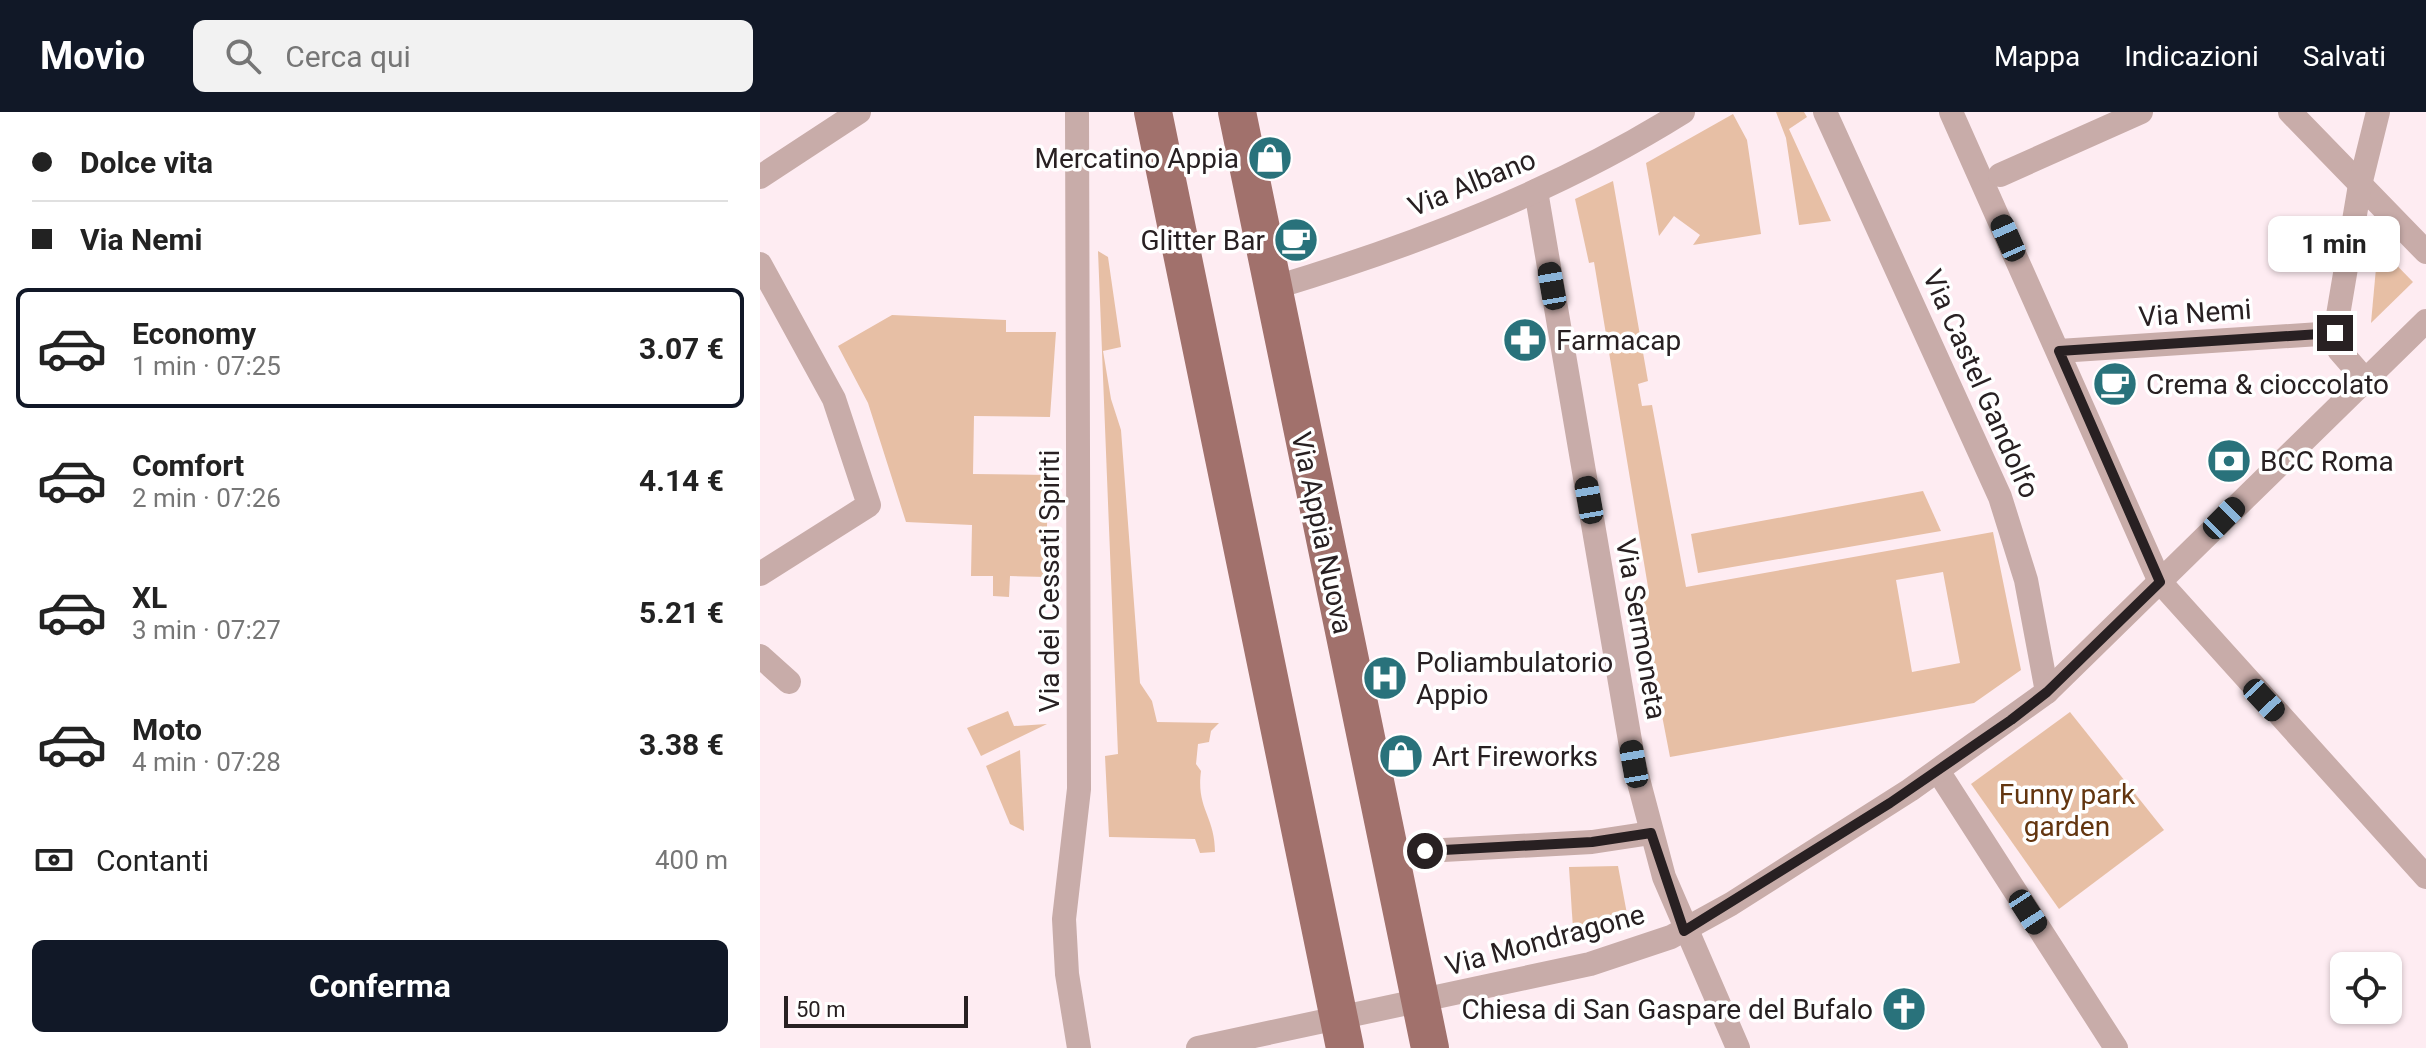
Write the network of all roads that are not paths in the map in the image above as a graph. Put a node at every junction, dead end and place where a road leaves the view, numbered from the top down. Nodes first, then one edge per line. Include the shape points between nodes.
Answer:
1 (859, 112) edge
2 (1077, 112) edge
3 (1153, 112) edge
4 (1237, 112) edge
5 (1825, 112) edge
6 (1951, 112) edge
7 (2141, 112) edge
8 (2290, 112) edge
9 (2378, 112) edge
10 (1667, 116) edge
11 (2000, 175) dead end
12 (760, 177) edge
13 (2360, 185) junction
14 (1536, 191) junction
15 (2426, 252) edge
16 (760, 264) edge
17 (1273, 288) junction
18 (2426, 321) edge
19 (2335, 333) junction
20 (2059, 351) junction
21 (2366, 381) junction
22 (760, 574) edge
23 (2160, 582) junction
24 (760, 656) edge
25 (789, 682) dead end
26 (2047, 692) junction
27 (1938, 771) junction
28 (1651, 833) junction
29 (1425, 851) dead end
30 (2426, 877) edge
31 (1684, 931) junction
32 (1420, 1002) junction
33 (1342, 1033) edge
34 (1079, 1048) edge
35 (1198, 1048) edge
36 (1430, 1048) edge
37 (1738, 1048) edge
38 (2116, 1048) edge

1 - 12 street
2 - 34 street, Via dei Cessati Spiriti via 1080,735 1077,816 1064,919
3 - 33 main road
4 - 17 main road, Via Appia Nuova
5 - 26 street, Via Castel Gandolfo via 2000,497 2026,580
6 - 20 street
7 - 11 street
8 - 13 street
9 - 13 street
10 - 14 street, Via Albano
13 - 15 street
13 - 19 street
14 - 17 street, Via Albano
14 - 28 street, Via Sermoneta via 1631,748
16 - 22 street via 834,399 869,505
17 - 32 main road, Via Appia Nuova
18 - 21 street, Via Mondragone
19 - 20 street, Via Nemi
19 - 21 street via 2339,350
20 - 23 street
21 - 23 street, Via Mondragone
23 - 26 street, Via Mondragone
23 - 30 street
24 - 25 street
26 - 27 street, Via Mondragone
27 - 31 street, Via Mondragone
27 - 38 street
28 - 29 street via 1592,842
28 - 31 street, Via Sermoneta
31 - 32 street, Via Mondragone via 1590,964
31 - 37 street, Via Sermoneta
32 - 33 street, Via Mondragone
32 - 36 main road, Via Appia Nuova
33 - 35 street, Via Mondragone

